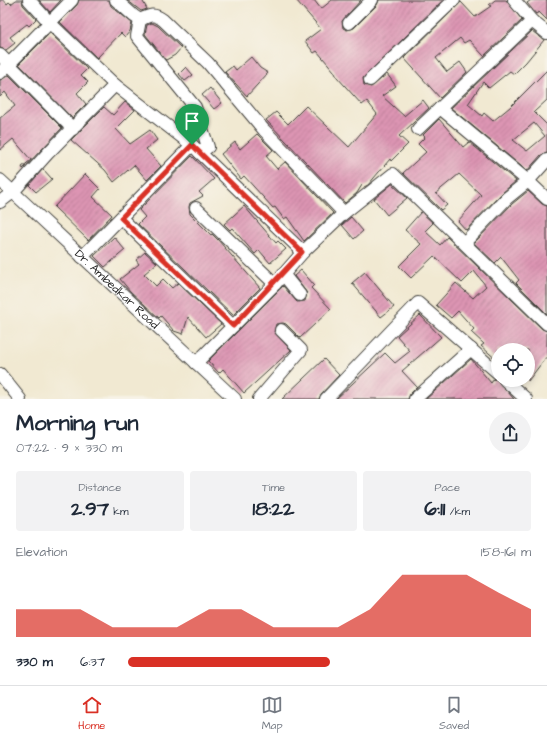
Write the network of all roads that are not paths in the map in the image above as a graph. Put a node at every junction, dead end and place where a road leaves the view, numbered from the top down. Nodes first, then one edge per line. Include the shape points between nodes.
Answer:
1 (29, 0) edge
2 (72, 0) edge
3 (116, 0) edge
4 (372, 0) edge
5 (454, 0) edge
6 (514, 0) edge
7 (140, 20) junction
8 (532, 21) junction
9 (50, 23) junction
10 (349, 23) dead end
11 (547, 33) edge
12 (0, 55) edge
13 (9, 64) junction
14 (0, 73) edge
15 (370, 80) dead end
16 (115, 85) junction
17 (440, 108) junction
18 (73, 129) junction
19 (418, 129) dead end
20 (196, 149) junction
21 (547, 160) edge
22 (0, 180) edge
23 (528, 181) junction
24 (13, 192) junction
25 (547, 199) edge
26 (0, 202) edge
27 (196, 208) dead end
28 (344, 213) junction
29 (121, 218) junction
30 (465, 242) junction
31 (302, 252) junction
32 (82, 257) junction
33 (283, 274) junction
34 (274, 284) junction
35 (300, 295) dead end
36 (547, 324) edge
37 (233, 326) junction
38 (281, 330) dead end
39 (471, 349) junction
40 (196, 363) junction
41 (491, 367) edge
42 (0, 374) edge
43 (513, 387) edge
44 (20, 399) edge
45 (235, 399) edge
46 (259, 399) edge
47 (326, 399) edge
48 (415, 399) edge
49 (526, 399) edge

1 - 9 street
2 - 9 street
3 - 7 street
4 - 10 street
5 - 15 street
6 - 8 street
7 - 20 street via 137,36 195,107 208,147
7 - 28 street via 156,15 203,58 264,130
8 - 11 street
8 - 17 street
9 - 13 street
9 - 16 street
12 - 13 street
13 - 14 street
13 - 18 street
16 - 18 street
16 - 20 street
17 - 19 street
17 - 23 street
18 - 24 street
20 - 29 street
20 - 31 street
21 - 23 street
22 - 24 street, Dr. Ambedkar Road
23 - 25 street
23 - 30 street via 507,198
24 - 26 street
24 - 32 street, Dr. Ambedkar Road
27 - 34 street
28 - 30 street via 393,174
28 - 31 street
29 - 32 street
29 - 37 street
30 - 36 street
31 - 33 street
32 - 40 street, Dr. Ambedkar Road
33 - 34 street
33 - 35 street
34 - 37 street
37 - 40 street
38 - 46 street via 301,350
39 - 41 street
39 - 47 street via 418,303
39 - 48 street
40 - 45 street, Dr. Ambedkar Road
42 - 44 street
43 - 49 street

